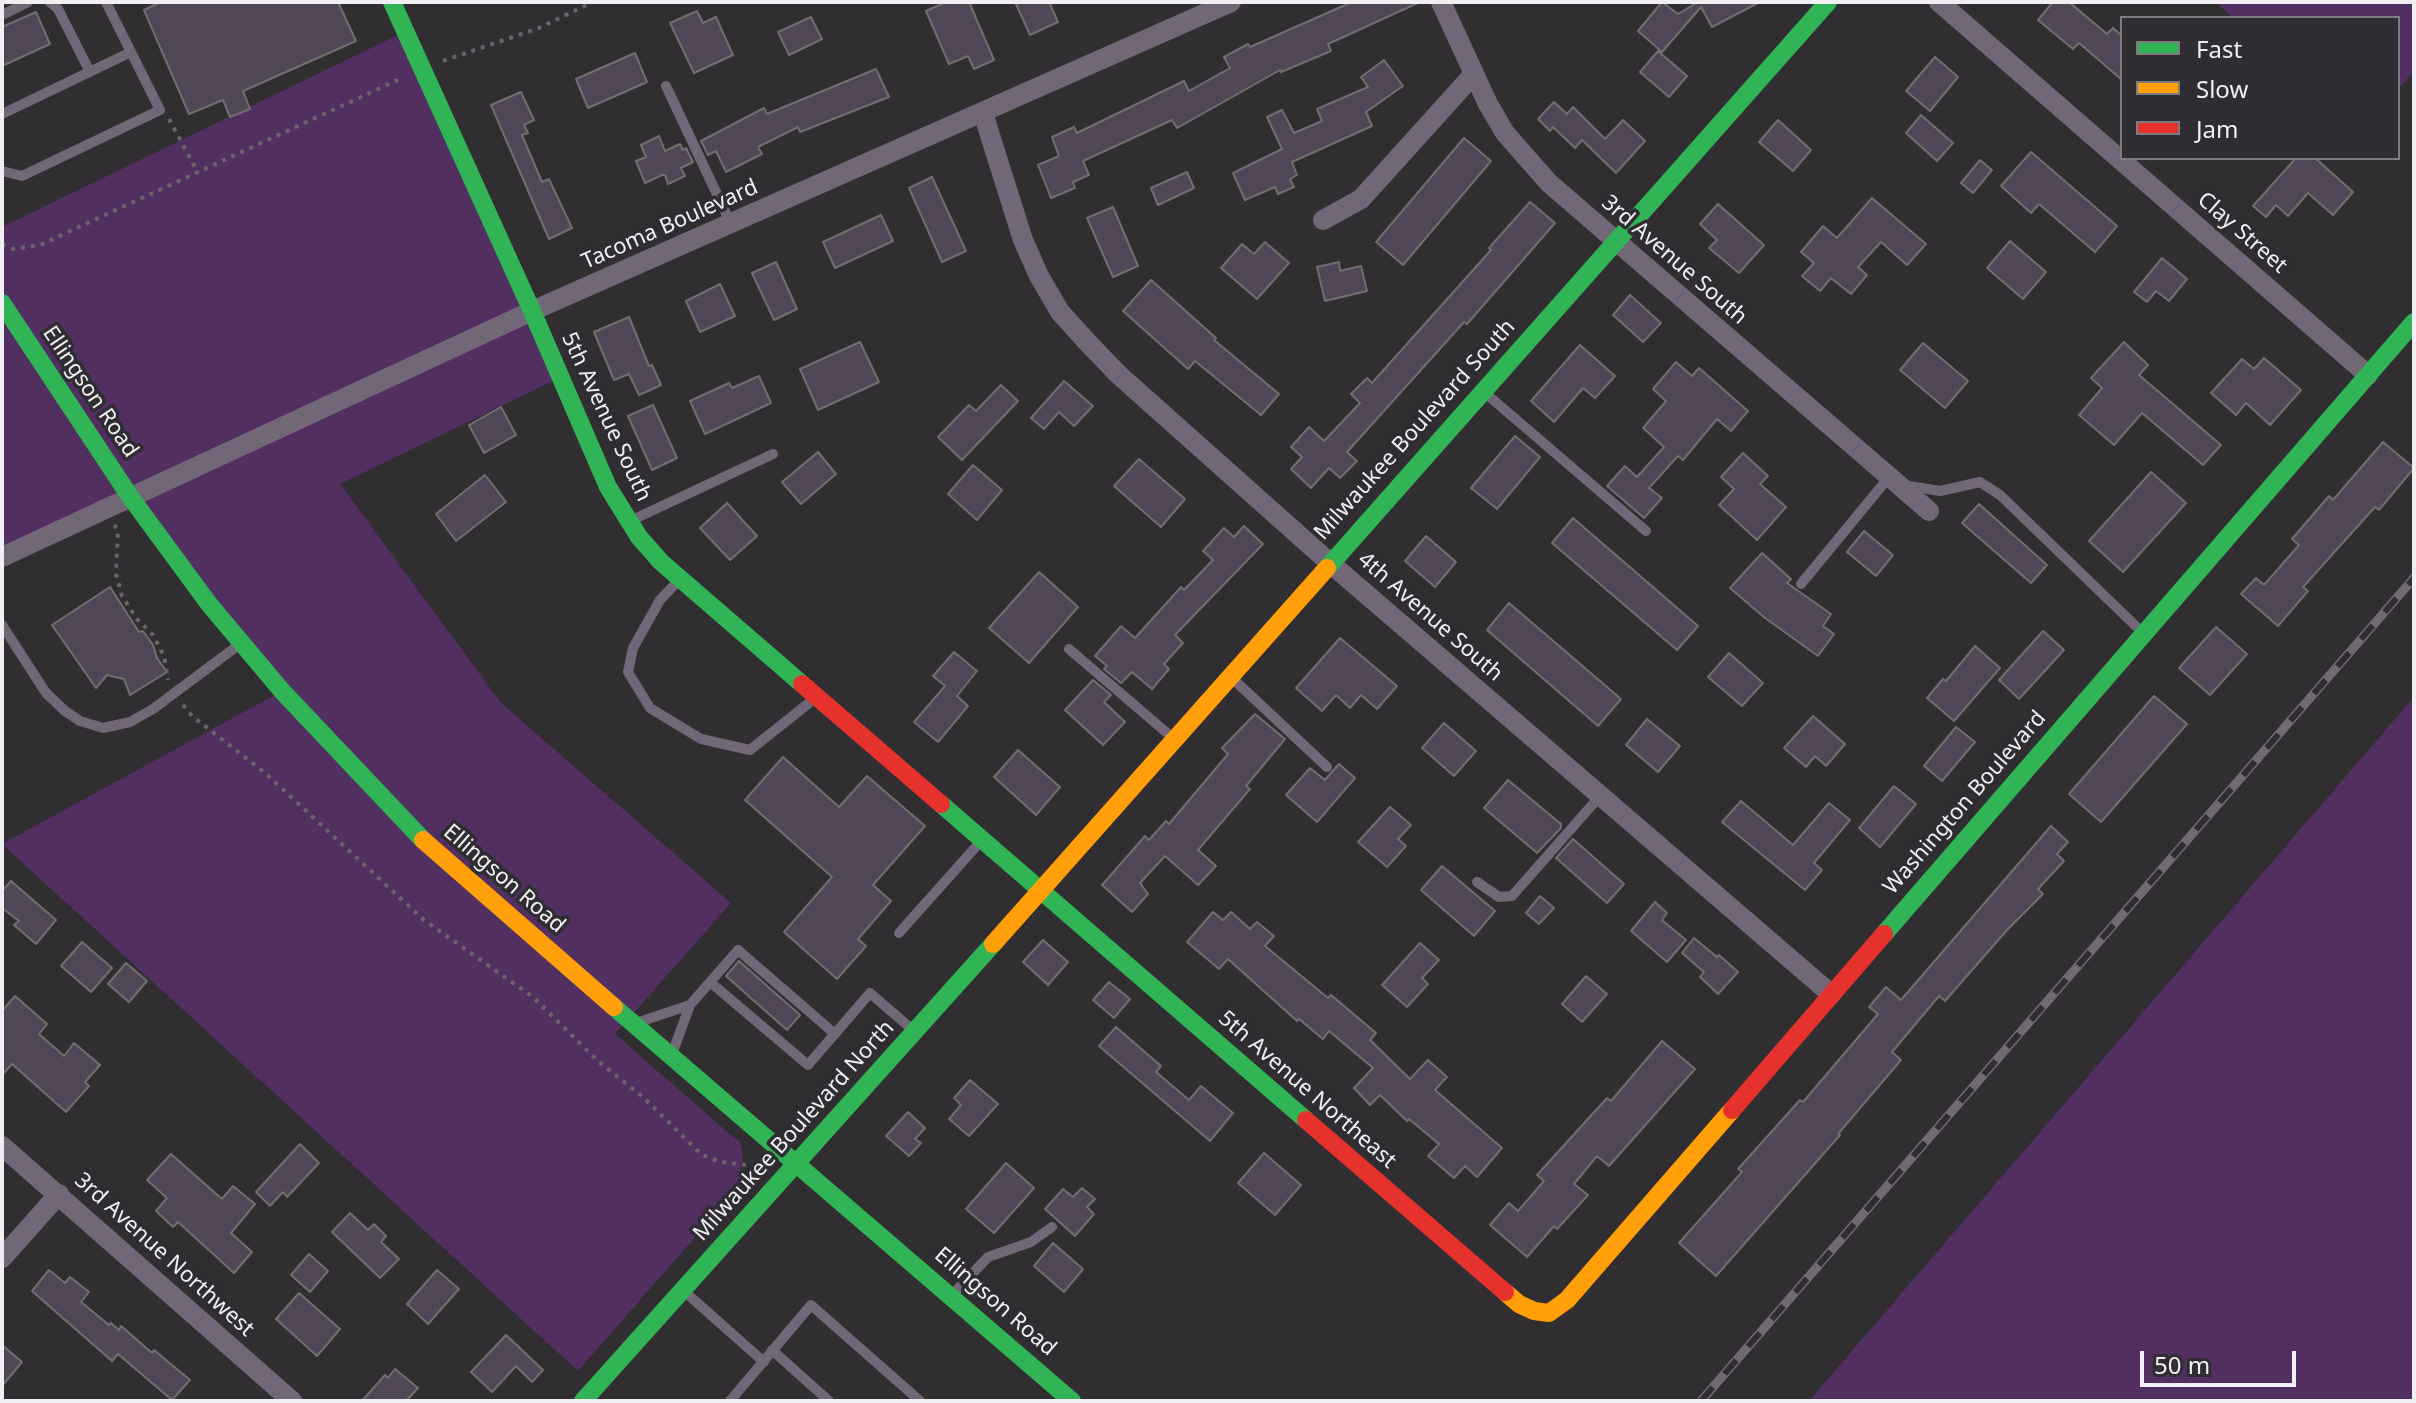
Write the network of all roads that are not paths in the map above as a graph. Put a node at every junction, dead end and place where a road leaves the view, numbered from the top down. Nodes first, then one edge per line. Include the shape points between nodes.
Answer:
1 (28, 2) edge
2 (50, 2) edge
3 (106, 2) edge
4 (392, 2) edge
5 (1231, 2) edge
6 (1441, 2) edge
7 (1828, 2) edge
8 (1939, 2) edge
9 (2, 15) edge
10 (131, 52) junction
11 (90, 72) junction
12 (1473, 75) junction
13 (666, 86) dead end
14 (983, 113) junction
15 (2, 114) edge
16 (2120, 159) edge
17 (2121, 160) edge
18 (2, 171) edge
19 (1323, 220) dead end
20 (731, 224) junction
21 (1615, 240) junction
22 (2, 303) edge
23 (532, 311) junction
24 (2414, 322) edge
25 (2368, 375) junction
26 (1483, 391) junction
27 (773, 454) dead end
28 (1893, 480) junction
29 (131, 498) junction
30 (1929, 511) dead end
31 (628, 521) junction
32 (1646, 531) dead end
33 (2, 557) edge
34 (1330, 563) junction
35 (679, 580) junction
36 (1801, 584) dead end
37 (2, 625) edge
38 (2143, 634) junction
39 (241, 643) junction
40 (1069, 649) dead end
41 (1230, 676) junction
42 (817, 698) junction
43 (1175, 739) junction
44 (1327, 767) dead end
45 (1600, 796) junction
46 (982, 839) junction
47 (1477, 882) dead end
48 (1040, 891) junction
49 (899, 933) dead end
50 (710, 982) junction
51 (1831, 994) junction
52 (690, 1005) junction
53 (634, 1024) junction
54 (915, 1031) junction
55 (835, 1034) junction
56 (671, 1056) junction
57 (2, 1146) edge
58 (797, 1164) junction
59 (59, 1194) junction
60 (1052, 1227) dead end
61 (2, 1258) edge
62 (683, 1290) junction
63 (952, 1296) junction
64 (1549, 1313) joint
65 (772, 1350) junction
66 (764, 1362) junction
67 (292, 1401) edge
68 (583, 1401) edge
69 (730, 1401) edge
70 (829, 1401) edge
71 (920, 1401) edge
72 (1072, 1401) edge

1 - 9 lane
2 - 11 lane
3 - 10 lane
4 - 23 street, 5th Avenue South
5 - 14 street, Tacoma Boulevard
6 - 12 street, 3rd Avenue South
7 - 21 street, Milwaukee Boulevard South
8 - 16 street, Clay Street
10 - 11 lane
10 - 18 lane via 160,110 22,176
11 - 15 lane
12 - 19 street via 1361,199
12 - 21 street, 3rd Avenue South via 1526,160
13 - 20 lane
14 - 20 street, Tacoma Boulevard
14 - 34 street, 4th Avenue South via 1023,240 1060,312 1119,375
17 - 25 street, Clay Street
20 - 23 street, Tacoma Boulevard
21 - 26 street, Milwaukee Boulevard South
21 - 28 street, 3rd Avenue South
22 - 29 street, Ellingson Road
23 - 29 street, Tacoma Boulevard
23 - 31 street, 5th Avenue South via 608,487
24 - 25 street, Washington Boulevard
25 - 38 street, Washington Boulevard
26 - 32 lane
26 - 34 street, Milwaukee Boulevard South
27 - 31 lane
28 - 30 street, 3rd Avenue South
28 - 36 lane
28 - 38 lane via 1940,491 1980,482 2000,495
29 - 33 street, Tacoma Boulevard
29 - 39 street, Ellingson Road
31 - 35 street, 5th Avenue South
34 - 41 street, Milwaukee Boulevard South
34 - 45 street, 4th Avenue South
35 - 42 street, 5th Avenue South
35 - 42 lane via 660,600 633,648 628,672 650,708 701,739 750,750
37 - 39 lane via 46,693 80,721 103,728 130,722
38 - 51 street, Washington Boulevard
39 - 53 street, Ellingson Road via 440,857
40 - 43 lane
41 - 43 street, Milwaukee Boulevard South
41 - 44 lane
42 - 46 street, 5th Avenue South
43 - 48 street, Milwaukee Boulevard South
45 - 47 lane via 1512,896 1499,897
45 - 51 street, 4th Avenue South
46 - 48 street, 5th Avenue South
46 - 49 lane
48 - 54 street, Milwaukee Boulevard North
48 - 64 street, 5th Avenue Northeast via 1519,1304
50 - 52 lane
50 - 55 lane via 808,1065
50 - 55 lane via 738,950
51 - 64 street, Washington Boulevard via 1567,1300
52 - 53 lane
52 - 56 lane
53 - 56 street, Ellingson Road
54 - 55 lane via 870,993
54 - 58 street, Milwaukee Boulevard North
56 - 58 street, Ellingson Road
57 - 59 street, 3rd Avenue Northwest
58 - 62 street, Milwaukee Boulevard North
58 - 63 street, Ellingson Road
59 - 61 street
59 - 67 street, 3rd Avenue Northwest
60 - 63 lane via 1031,1242 988,1257
62 - 66 lane
62 - 68 street, Milwaukee Boulevard North
63 - 72 street, Ellingson Road
65 - 66 lane
65 - 70 lane
65 - 71 lane via 811,1305
66 - 69 lane

